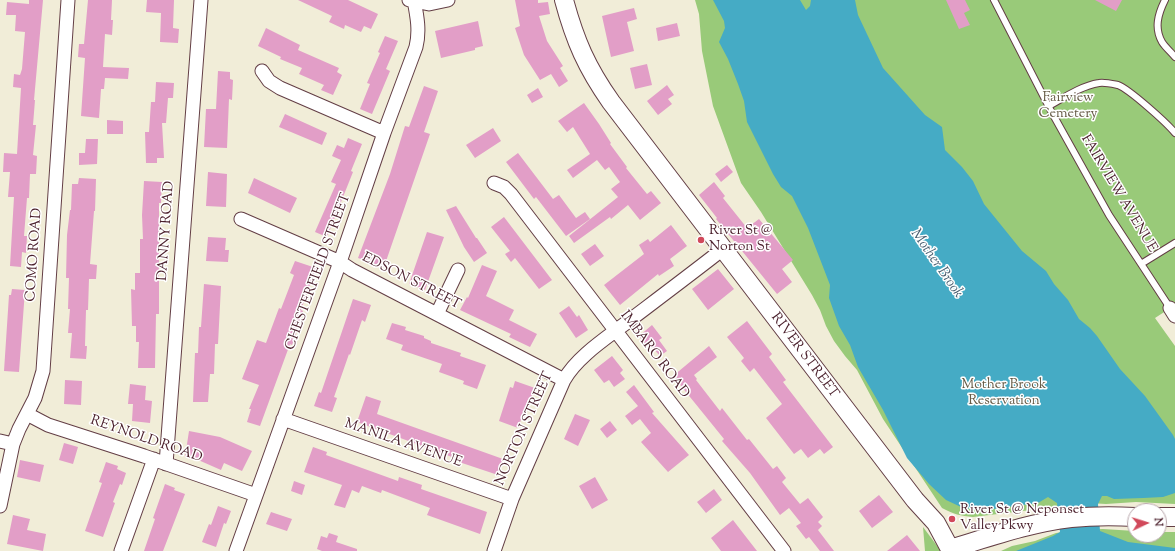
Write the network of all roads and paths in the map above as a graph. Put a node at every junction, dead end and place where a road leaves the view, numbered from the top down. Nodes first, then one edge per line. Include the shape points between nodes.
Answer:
1 (68, 0) edge
2 (201, 0) edge
3 (448, 0) edge
4 (564, 0) edge
5 (994, 0) edge
6 (1165, 0) edge
7 (413, 1) edge
8 (1175, 57) edge
9 (262, 71) dead end
10 (1048, 106) junction
11 (384, 133) junction
12 (1175, 133) edge
13 (494, 183) dead end
14 (241, 219) dead end
15 (1175, 243) edge
16 (723, 249) junction
17 (340, 262) junction
18 (1141, 264) junction
19 (458, 270) dead end
20 (1173, 312) edge
21 (437, 314) junction
22 (616, 331) junction
23 (564, 380) junction
24 (27, 414) junction
25 (283, 419) junction
26 (0, 441) edge
27 (13, 444) junction
28 (160, 461) junction
29 (256, 495) junction
30 (512, 499) junction
31 (0, 506) edge
32 (1127, 517) edge
33 (950, 550) edge
34 (121, 551) edge
35 (236, 551) edge
36 (494, 551) edge
37 (784, 551) edge

1 - 24 street, COMO ROAD via 42,371 35,398
2 - 28 street, DANNY ROAD
3 - 7 street via 429,4
4 - 16 street, RIVER STREET via 576,40 592,74
5 - 10 lane, FAIRVIEW AVENUE
6 - 8 lane via 1157,23 1162,42
7 - 11 street, CHESTERFIELD STREET via 418,38
9 - 11 street via 269,81 280,88
10 - 12 lane via 1082,88 1101,83 1119,86 1145,105
10 - 18 lane, FAIRVIEW AVENUE via 1109,215
11 - 17 street, CHESTERFIELD STREET
13 - 22 street, IMBARO ROAD via 504,187 511,194
14 - 17 street, EDSON STREET
15 - 18 lane
16 - 22 street, NORTON STREET
16 - 33 street, RIVER STREET via 915,500 936,523
17 - 21 street, EDSON STREET
17 - 25 street, CHESTERFIELD STREET
18 - 20 lane, FAIRVIEW AVENUE
19 - 21 street
21 - 23 street, EDSON STREET
22 - 23 street, NORTON STREET via 577,362
22 - 37 street, IMBARO ROAD
23 - 30 street, NORTON STREET
24 - 27 street, COMO ROAD
24 - 28 street, REYNOLD ROAD via 48,424
25 - 29 street, CHESTERFIELD STREET
25 - 30 street, MANILA AVENUE
26 - 27 street
27 - 31 street, COMO ROAD
28 - 29 street, REYNOLD ROAD
28 - 34 street, DANNY ROAD
29 - 35 street, CHESTERFIELD STREET
30 - 36 street, NORTON STREET
32 - 33 street, RIVER STREET via 1104,516 1053,521

